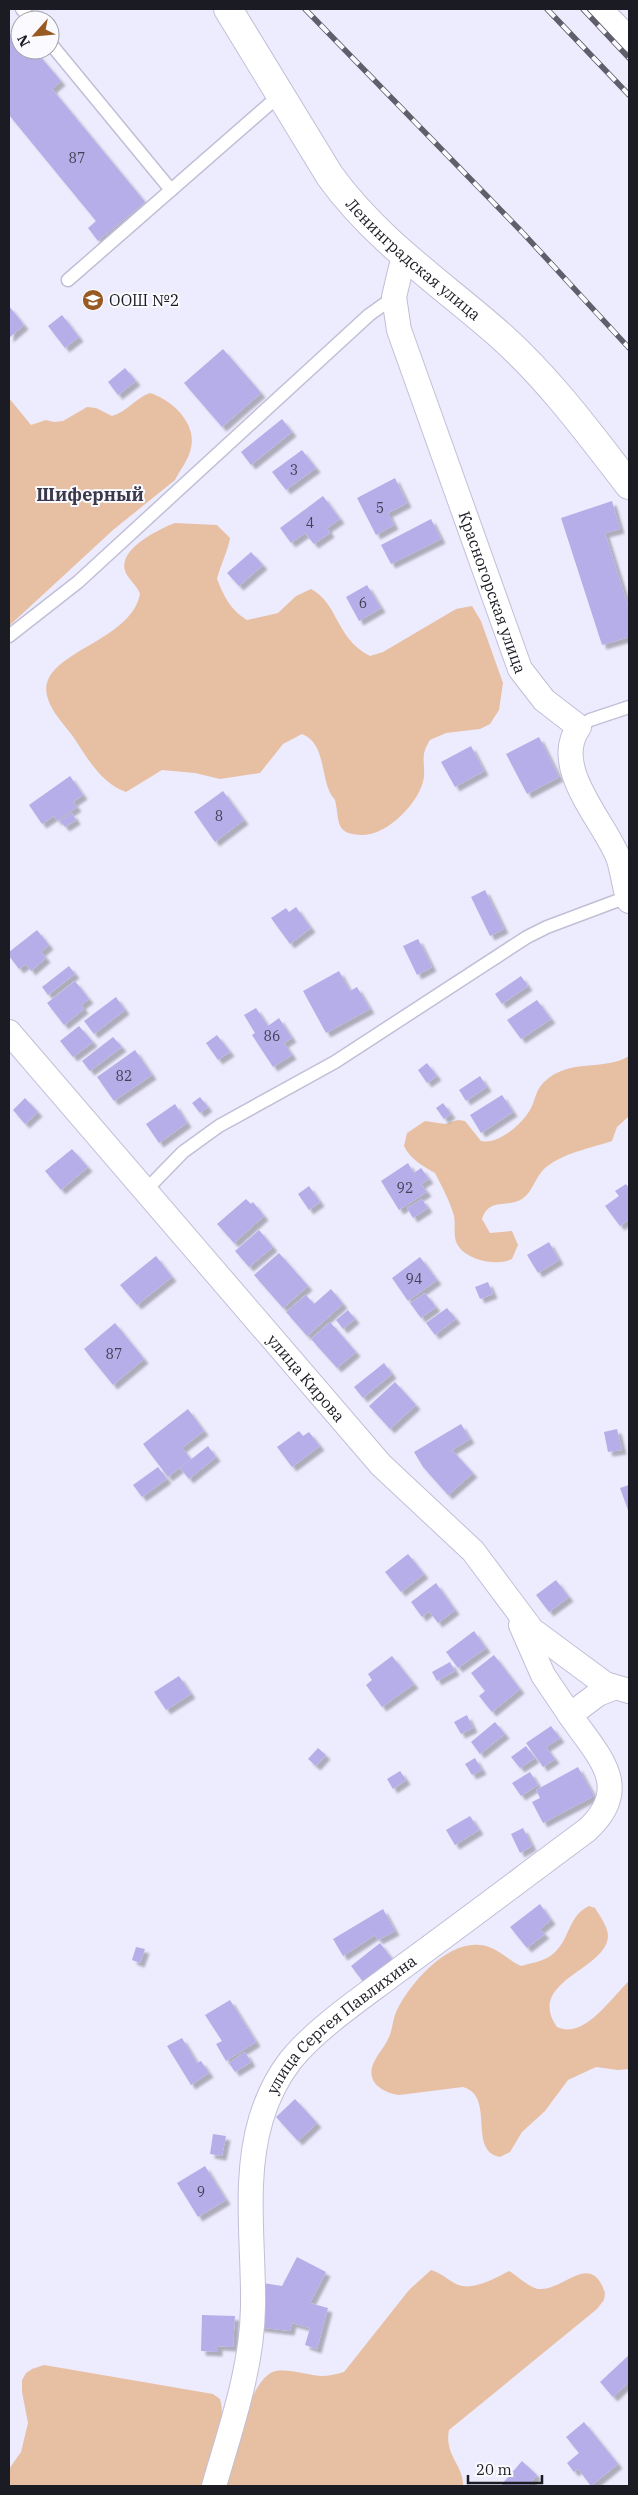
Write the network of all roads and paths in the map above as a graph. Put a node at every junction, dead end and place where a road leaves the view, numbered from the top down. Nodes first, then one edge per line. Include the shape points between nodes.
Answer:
1 (228, 9) edge
2 (600, 9) edge
3 (629, 39) edge
4 (60, 55) edge
5 (281, 94) junction
6 (171, 190) junction
7 (404, 255) junction
8 (68, 280) dead end
9 (394, 297) junction
10 (629, 485) edge
11 (9, 636) edge
12 (629, 707) edge
13 (579, 728) junction
14 (628, 899) edge
15 (9, 1032) edge
16 (145, 1190) junction
17 (513, 1607) junction
18 (621, 1689) edge
19 (570, 1715) junction
20 (214, 2486) edge

1 - 5 main road, Ленинградская улица
2 - 3 street
4 - 6 lane
5 - 6 lane
5 - 7 main road, Ленинградская улица via 347,199
6 - 8 lane
7 - 9 street, Красногорская улица
7 - 10 main road, Ленинградская улица via 540,373
9 - 11 lane via 369,314 78,582
9 - 13 street, Красногорская улица via 399,330 517,660 544,700
12 - 13 lane via 590,720
13 - 14 street via 569,747 570,759 588,804 618,857
14 - 16 lane via 547,926 526,937 335,1062 207,1135 183,1152
15 - 16 street, улица Кирова
16 - 17 street, улица Кирова via 381,1464 473,1551
17 - 18 street, улица Кирова via 542,1639
17 - 19 street, улица Сергея Павлихина via 544,1675
18 - 19 street via 598,1694
19 - 20 street, улица Сергея Павлихина via 609,1776 612,1790 601,1817 348,2009 291,2061 273,2088 261,2119 254,2155 251,2195 253,2308 249,2356

